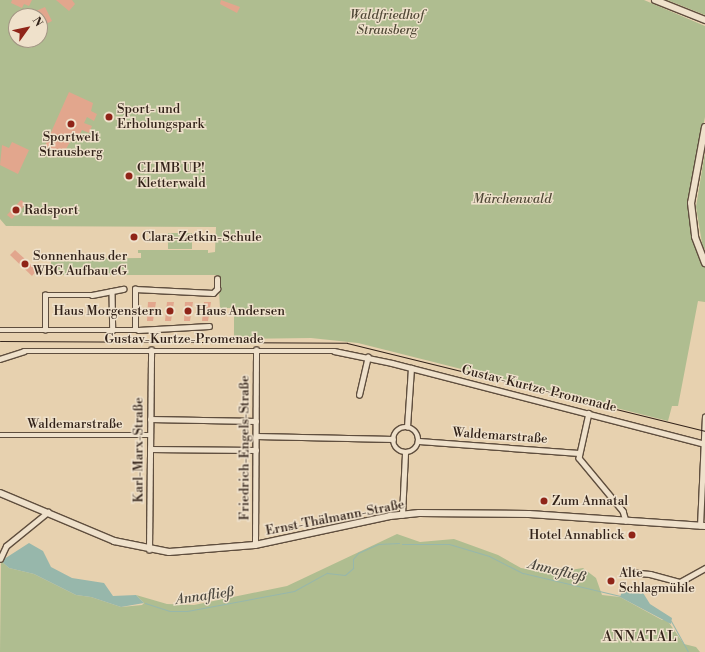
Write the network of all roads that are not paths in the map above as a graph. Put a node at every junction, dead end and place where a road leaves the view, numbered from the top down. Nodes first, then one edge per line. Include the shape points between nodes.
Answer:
1 (655, 0) edge
2 (705, 20) edge
3 (705, 126) edge
4 (705, 263) edge
5 (217, 279) dead end
6 (123, 289) dead end
7 (112, 291) junction
8 (209, 326) dead end
9 (135, 329) junction
10 (0, 330) edge
11 (45, 330) junction
12 (113, 330) junction
13 (152, 350) junction
14 (256, 350) junction
15 (368, 357) junction
16 (0, 359) edge
17 (411, 368) junction
18 (359, 395) dead end
19 (589, 413) junction
20 (705, 417) edge
21 (150, 419) junction
22 (256, 421) junction
23 (407, 427) junction
24 (0, 435) edge
25 (151, 435) junction
26 (256, 436) junction
27 (393, 439) junction
28 (419, 441) junction
29 (704, 443) edge
30 (150, 450) junction
31 (256, 450) junction
32 (405, 453) junction
33 (579, 453) junction
34 (0, 493) edge
35 (48, 512) junction
36 (402, 515) junction
37 (626, 521) junction
38 (702, 526) edge
39 (256, 545) junction
40 (149, 550) junction
41 (0, 559) edge
42 (705, 568) edge
43 (628, 572) dead end

1 - 2 main road
3 - 4 main road via 691,203 695,237
5 - 9 street, Gustav-Kurtze-Promenade via 217,289 213,293 135,289
6 - 7 street
7 - 11 street via 92,295 45,295
7 - 12 street, Gustav-Kurtze-Promenade
8 - 9 street, Gustav-Kurtze-Promenade
9 - 12 street, Gustav-Kurtze-Promenade
10 - 11 street, Gustav-Kurtze-Promenade
11 - 12 street, Gustav-Kurtze-Promenade
13 - 14 street, Gustav-Kurtze-Promenade
13 - 16 street, Gustav-Kurtze-Promenade via 24,351
13 - 21 street, Karl-Marx-Straße
14 - 15 street, Gustav-Kurtze-Promenade via 328,351
14 - 22 street, Friedrich-Engels-Straße
15 - 17 street, Gustav-Kurtze-Promenade
15 - 18 street
17 - 19 street, Gustav-Kurtze-Promenade
17 - 23 street
19 - 29 street, Gustav-Kurtze-Promenade
19 - 33 street
20 - 29 street
21 - 22 street
21 - 25 street, Karl-Marx-Straße
22 - 26 street, Friedrich-Engels-Straße
23 - 27 street via 397,431
23 - 28 street via 417,433
24 - 25 street, Waldemarstraße
25 - 30 street, Karl-Marx-Straße
26 - 27 street
26 - 31 street, Friedrich-Engels-Straße
27 - 32 street via 395,447
28 - 32 street via 416,448
28 - 33 street, Waldemarstraße
29 - 38 street
30 - 31 street
30 - 40 street, Karl-Marx-Straße
31 - 39 street, Friedrich-Engels-Straße
32 - 36 street
33 - 37 street via 583,463 623,511
34 - 35 main road, Ernst-Thälmann-Straße
35 - 40 main road, Ernst-Thälmann-Straße via 114,541
35 - 41 street via 6,546
36 - 37 main road, Ernst-Thälmann-Straße via 530,514
36 - 39 main road, Ernst-Thälmann-Straße
37 - 38 main road, Ernst-Thälmann-Straße
39 - 40 main road, Ernst-Thälmann-Straße via 205,551
42 - 43 street via 680,582 650,574

